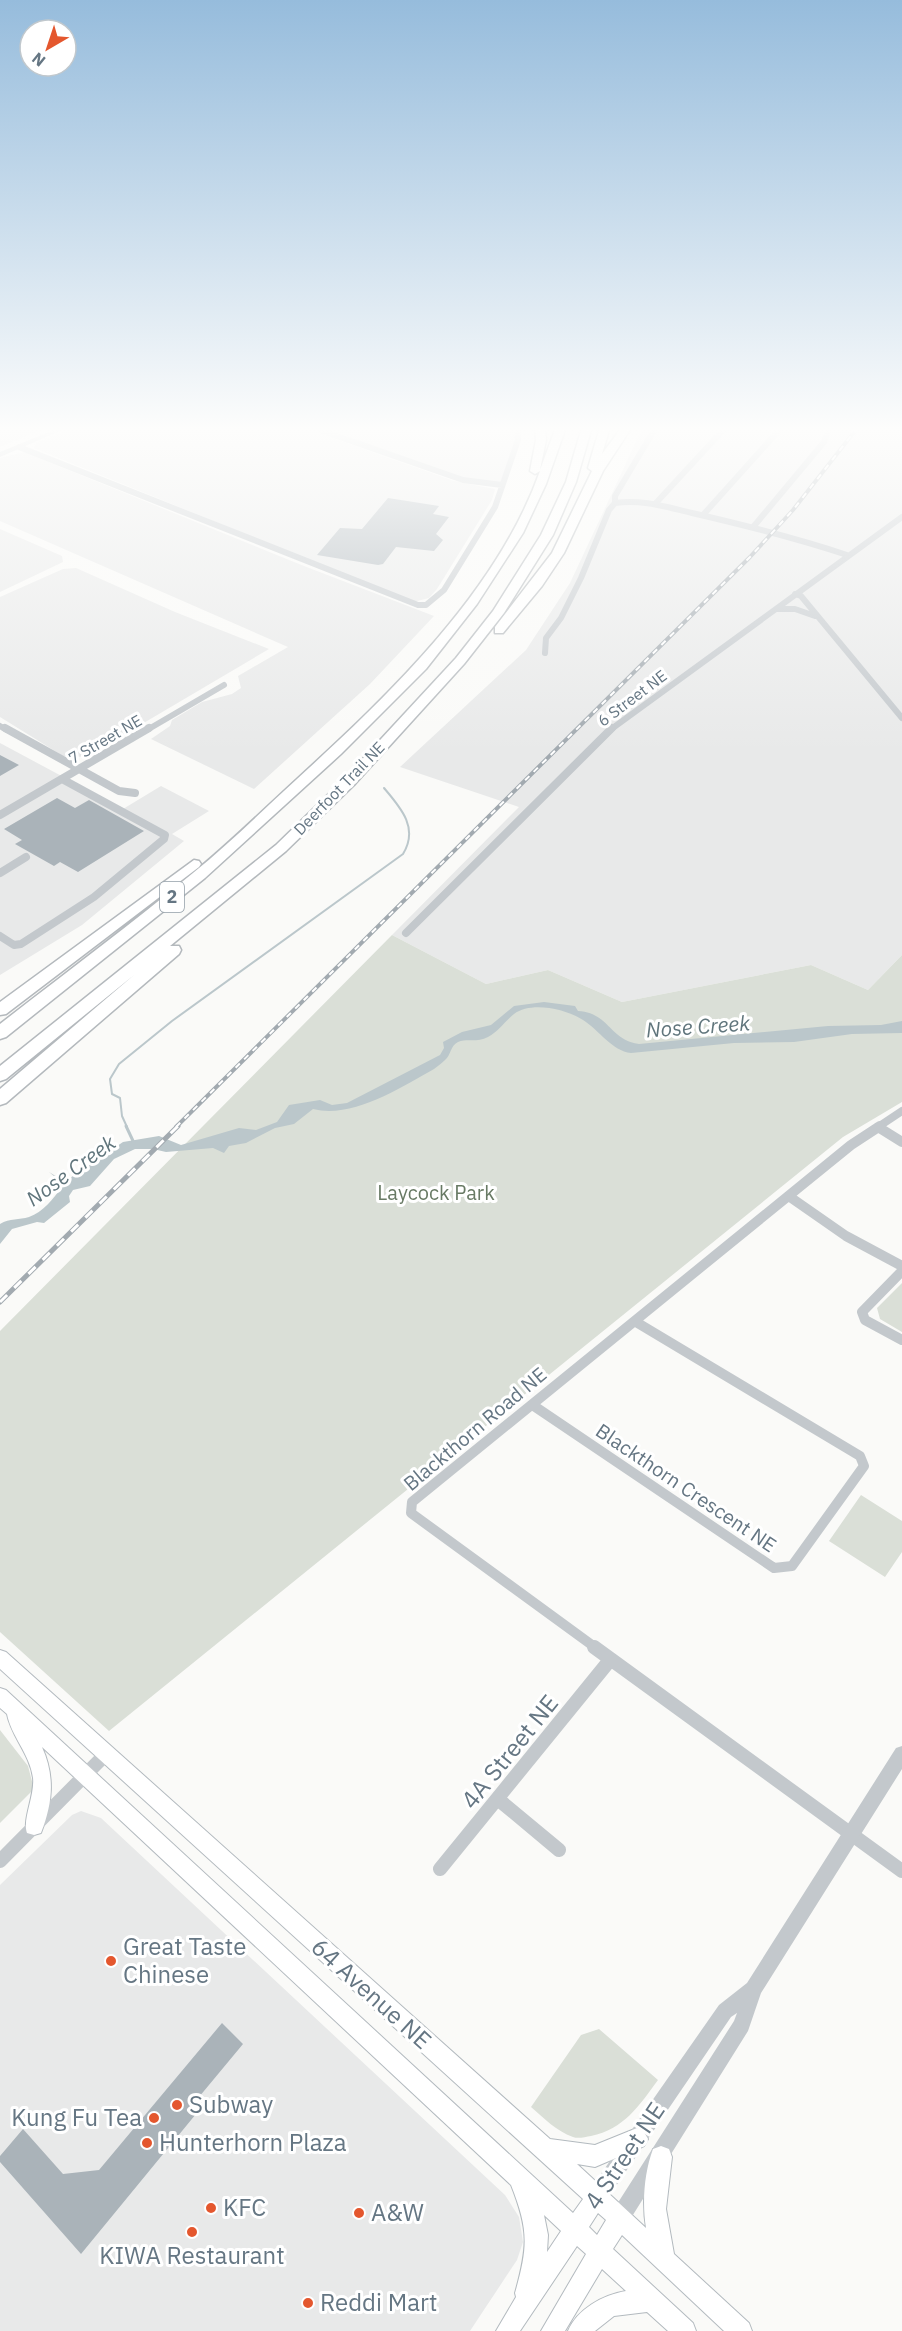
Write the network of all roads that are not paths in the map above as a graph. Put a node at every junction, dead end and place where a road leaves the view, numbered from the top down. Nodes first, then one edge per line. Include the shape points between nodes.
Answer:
1 (243, 536) edge
2 (477, 536) edge
3 (516, 536) edge
4 (545, 536) edge
5 (565, 536) edge
6 (566, 536) edge
7 (598, 536) edge
8 (785, 536) edge
9 (875, 536) edge
10 (558, 552) junction
11 (847, 555) junction
12 (795, 594) junction
13 (774, 610) junction
14 (817, 617) junction
15 (545, 653) dead end
16 (224, 685) dead end
17 (902, 718) edge
18 (0, 726) edge
19 (336, 751) junction
20 (374, 753) junction
21 (78, 770) junction
22 (62, 779) junction
23 (135, 793) dead end
24 (0, 816) edge
25 (26, 857) dead end
26 (0, 873) edge
27 (228, 891) junction
28 (406, 933) dead end
29 (0, 936) edge
30 (0, 1010) edge
31 (0, 1033) edge
32 (0, 1075) edge
33 (0, 1099) edge
34 (902, 1111) edge
35 (878, 1127) junction
36 (902, 1142) edge
37 (790, 1197) junction
38 (902, 1266) edge
39 (902, 1271) edge
40 (636, 1322) junction
41 (902, 1340) edge
42 (534, 1406) junction
43 (0, 1658) edge
44 (610, 1659) junction
45 (5, 1701) edge
46 (902, 1754) edge
47 (105, 1755) junction
48 (85, 1775) junction
49 (499, 1800) junction
50 (34, 1826) junction
51 (852, 1834) junction
52 (559, 1850) dead end
53 (0, 1861) edge
54 (441, 1869) dead end
55 (902, 1871) edge
56 (753, 1989) junction
57 (637, 2139) junction
58 (545, 2149) junction
59 (661, 2157) junction
60 (518, 2174) junction
61 (596, 2198) junction
62 (619, 2219) junction
63 (576, 2228) junction
64 (599, 2251) junction
65 (666, 2262) junction
66 (652, 2300) junction
67 (523, 2306) junction
68 (507, 2331) edge
69 (552, 2331) edge
70 (579, 2331) edge
71 (685, 2331) edge
72 (741, 2331) edge

1 - 2 street via 418,605 426,605 444,590
3 - 19 highway, Deerfoot Trail NE / 2 via 449,633
4 - 20 highway, Deerfoot Trail NE / 2 via 498,614
5 - 10 highway
6 - 10 highway
7 - 15 street via 561,618 546,638
8 - 11 street
9 - 11 street, 6 Street NE
10 - 20 highway via 535,587 483,648
11 - 12 street, 6 Street NE
12 - 13 street, 6 Street NE
12 - 14 street
13 - 14 street via 795,609
13 - 28 street, 6 Street NE via 609,730
14 - 17 street
16 - 21 street, 7 Street NE
18 - 21 street
19 - 30 highway via 322,758 242,829
19 - 31 highway, Deerfoot Trail NE / 2 via 200,875
20 - 27 highway, Deerfoot Trail NE / 2 via 280,848
21 - 22 street, 7 Street NE
21 - 23 street via 119,790
22 - 24 street, 7 Street NE
22 - 29 street via 165,835 164,839 94,897 21,944 14,945
25 - 26 street
27 - 32 highway, Deerfoot Trail NE / 2
27 - 33 highway via 226,902
34 - 35 street, Blackthorn Road NE
35 - 36 street
35 - 37 street, Blackthorn Road NE
37 - 38 street via 846,1236
37 - 40 street, Blackthorn Road NE
39 - 41 street via 862,1312 865,1320
40 - 42 street, Blackthorn Road NE
40 - 42 street, Blackthorn Crescent NE via 860,1456 864,1466 792,1566 774,1568
42 - 44 street, Blackthorn Road NE via 412,1502 411,1513
43 - 47 main road, 64 Avenue NE
44 - 49 street, 4A Street NE
44 - 51 street, Blackthorn Road NE
45 - 48 main road, 64 Avenue NE
45 - 50 main road via 42,1769 44,1802
46 - 51 street, 4 Street NE
47 - 48 street
47 - 58 main road, 64 Avenue NE
48 - 50 street
48 - 60 main road, 64 Avenue NE
49 - 52 street
49 - 54 street, 4A Street NE
50 - 53 street
51 - 55 street, Blackthorn Road NE
51 - 56 street, 4 Street NE
56 - 57 street, 4 Street NE via 724,2011
56 - 59 street, 4 Street NE via 742,2025
57 - 58 main road via 595,2156
57 - 61 street, 4 Street NE
58 - 61 main road, 64 Avenue NE
59 - 62 street, 4 Street NE
59 - 65 main road via 654,2192 654,2223
60 - 63 main road, 64 Avenue NE
60 - 67 main road via 536,2220 538,2245
61 - 62 main road, 64 Avenue NE
61 - 63 main road, 4 Street NE
62 - 64 main road, 4 Street NE
62 - 65 main road, 64 Avenue NE
63 - 64 main road, 64 Avenue NE
63 - 67 main road, 4 Street NE
64 - 66 main road, 64 Avenue NE
64 - 69 main road, 4 Street NE
65 - 72 main road, 64 Avenue NE
66 - 70 main road via 609,2305 596,2312
66 - 71 main road, 64 Avenue NE
67 - 68 main road, 4 Street NE

